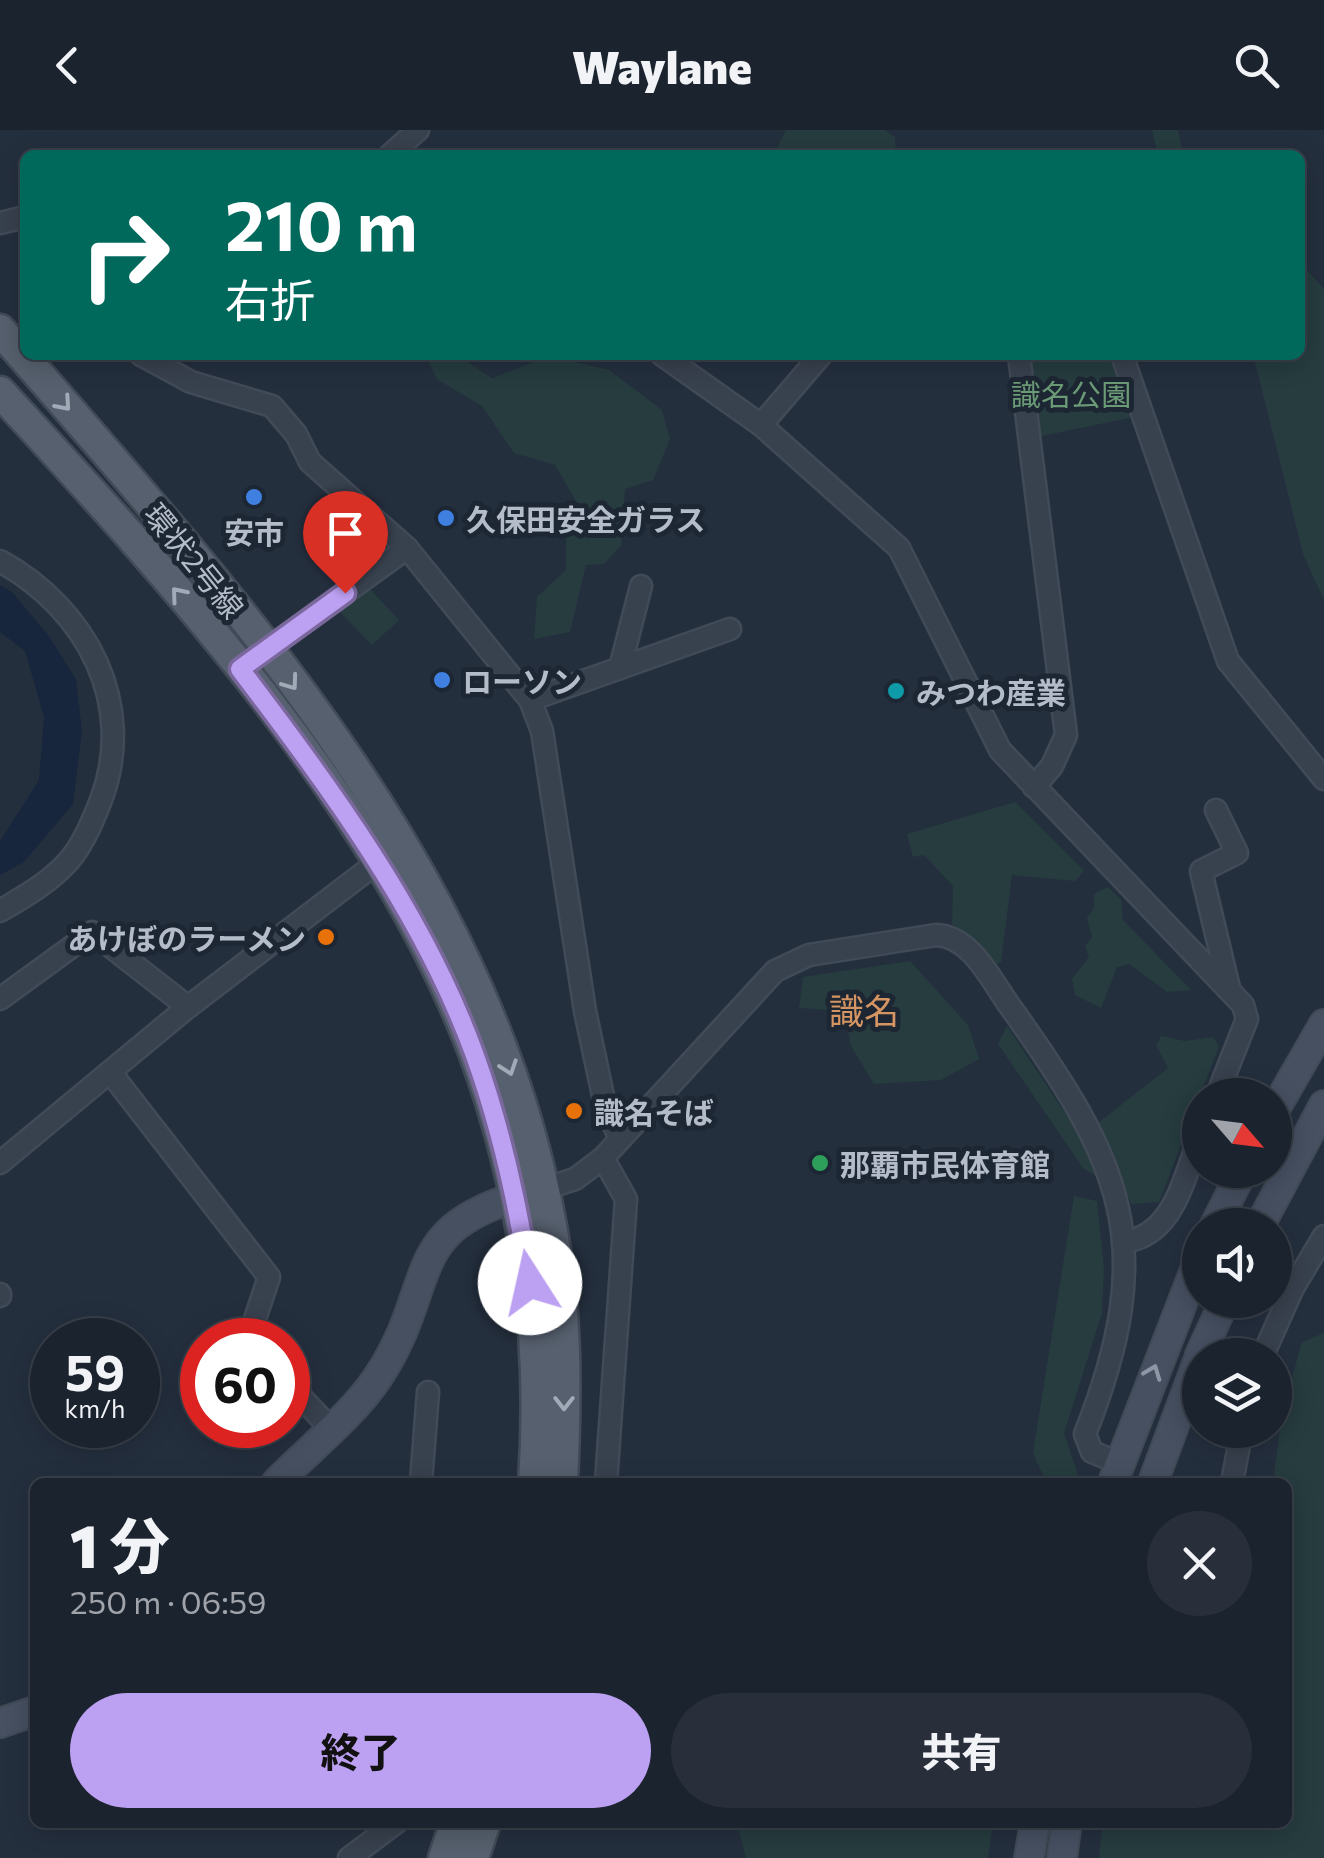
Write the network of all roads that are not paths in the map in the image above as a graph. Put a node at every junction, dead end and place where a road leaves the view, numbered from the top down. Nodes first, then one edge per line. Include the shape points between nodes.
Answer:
1 (418, 130) edge
2 (396, 150) edge
3 (0, 330) edge
4 (20, 353) edge
5 (26, 360) edge
6 (151, 360) edge
7 (669, 360) edge
8 (817, 360) edge
9 (1020, 360) edge
10 (1124, 360) edge
11 (0, 392) edge
12 (761, 425) junction
13 (407, 548) junction
14 (0, 561) edge
15 (641, 586) dead end
16 (730, 629) dead end
17 (267, 649) junction
18 (620, 668) junction
19 (240, 669) junction
20 (530, 700) junction
21 (1324, 779) edge
22 (1034, 787) junction
23 (1216, 810) dead end
24 (378, 862) junction
25 (0, 911) edge
26 (1230, 990) junction
27 (0, 999) edge
28 (188, 1007) junction
29 (1324, 1024) edge
30 (110, 1072) junction
31 (1224, 1078) edge
32 (1292, 1080) edge
33 (1324, 1105) edge
34 (620, 1139) junction
35 (603, 1158) junction
36 (0, 1163) edge
37 (1182, 1183) edge
38 (544, 1189) junction
39 (514, 1197) junction
40 (1269, 1208) edge
41 (1324, 1236) edge
42 (1123, 1242) junction
43 (1182, 1304) edge
44 (255, 1318) edge
45 (548, 1324) junction
46 (1271, 1338) edge
47 (428, 1392) dead end
48 (310, 1407) edge
49 (1182, 1408) edge
50 (330, 1428) junction
51 (1239, 1448) edge
52 (1116, 1473) edge
53 (280, 1478) edge
54 (421, 1478) edge
55 (534, 1478) edge
56 (562, 1478) edge
57 (606, 1478) edge
58 (1158, 1478) edge
59 (1233, 1478) edge
60 (30, 1713) edge
61 (0, 1723) edge
62 (389, 1828) edge
63 (454, 1828) edge
64 (483, 1828) edge
65 (1034, 1828) edge
66 (1066, 1828) edge
67 (349, 1858) edge
68 (444, 1858) edge
69 (473, 1858) edge
70 (1030, 1858) edge
71 (1062, 1858) edge

1 - 2 street
3 -> 4 main road, 環状2号線
5 -> 17 main road, 環状2号線
6 - 13 street via 191,382 272,406 310,462
7 - 12 street
8 - 12 street
9 - 22 street via 1066,735
10 - 21 street via 1228,661
19 -> 11 main road, 環状2号線
12 - 22 street via 899,548 1000,750
13 - 17 street
13 - 20 street
14 - 25 street via 80,628 112,703 114,739 92,825 65,865
15 - 18 street
16 - 18 street
17 - 19 street
17 -> 38 main road, 環状2号線 via 407,852 474,977
18 - 20 street
19 - 24 main road, 環状2号線
20 - 34 street via 542,731 585,1011 605,1105
22 - 26 street
23 - 26 street via 1237,853 1201,871
24 - 28 street
24 - 39 main road, 環状2号線 via 474,1052
26 - 31 street via 1247,1019
27 - 28 street via 92,932
28 - 30 street
29 - 32 main road
30 - 36 street
30 - 44 street via 269,1277
33 - 40 main road
34 - 35 street
34 - 42 street via 775,970 809,955 945,935 961,941 982,967 1096,1138 1114,1182
35 - 38 street via 576,1179
35 - 57 street via 626,1199
37 - 42 street via 1154,1233
38 - 39 main road
38 - 45 main road, 環状2号線
39 - 45 main road, 環状2号線
39 - 50 main road via 474,1210 445,1233 389,1359
41 - 46 street
42 - 52 street via 1120,1324 1085,1434 1092,1452
52 -> 43 main road
45 - 55 main road, 環状2号線
45 -> 56 main road, 環状2号線
47 - 54 street
48 - 50 street
49 - 58 main road
50 - 53 main road
51 - 59 street
60 - 61 main road
62 - 67 street
63 - 68 main road
64 - 69 main road
65 - 70 main road
66 - 71 main road

